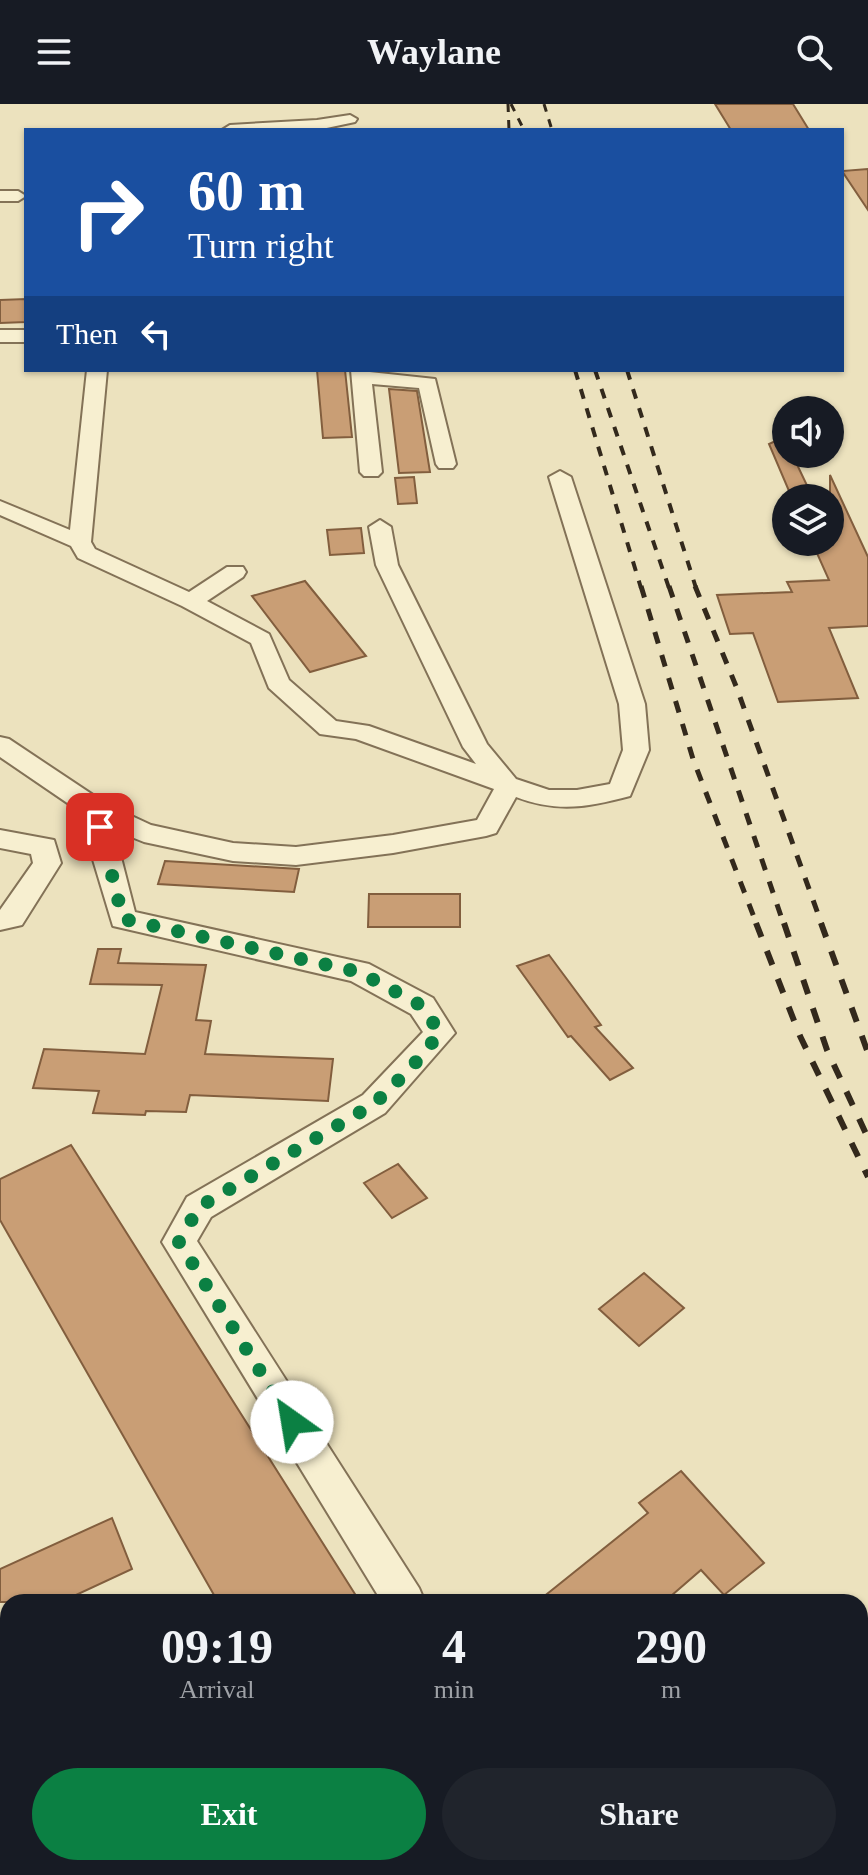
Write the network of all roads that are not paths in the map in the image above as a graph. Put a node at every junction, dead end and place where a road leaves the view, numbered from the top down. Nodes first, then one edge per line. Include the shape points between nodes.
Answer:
1 (336, 104) edge
2 (353, 124) edge
3 (316, 127) edge
4 (287, 128) edge
5 (0, 196) edge
6 (18, 196) dead end
7 (0, 336) edge
8 (24, 336) edge
9 (97, 372) edge
10 (361, 374) edge
11 (446, 464) dead end
12 (371, 472) dead end
13 (560, 477) dead end
14 (0, 507) edge
15 (380, 527) dead end
16 (80, 542) junction
17 (235, 572) dead end
18 (190, 601) junction
19 (0, 745) edge
20 (509, 787) junction
21 (98, 811) junction
22 (0, 839) edge
23 (0, 920) edge
24 (400, 1594) edge

1 - 2 street
2 - 3 street
3 - 4 street
5 - 6 street
7 - 8 street
9 - 16 street
10 - 11 street via 428,383
10 - 12 street
13 - 20 street via 632,704 636,750 621,790 547,799
14 - 16 street
15 - 20 street via 387,565 476,747
16 - 18 street via 86,553
17 - 18 street
18 - 20 street via 261,639 278,683 329,728 360,732
19 - 21 street
20 - 21 street via 486,827 296,856 233,852 144,833
21 - 24 street via 123,919 359,972 422,1006 440,1033 374,1104 199,1207 179,1242
22 - 23 street via 44,847 47,863 12,918

